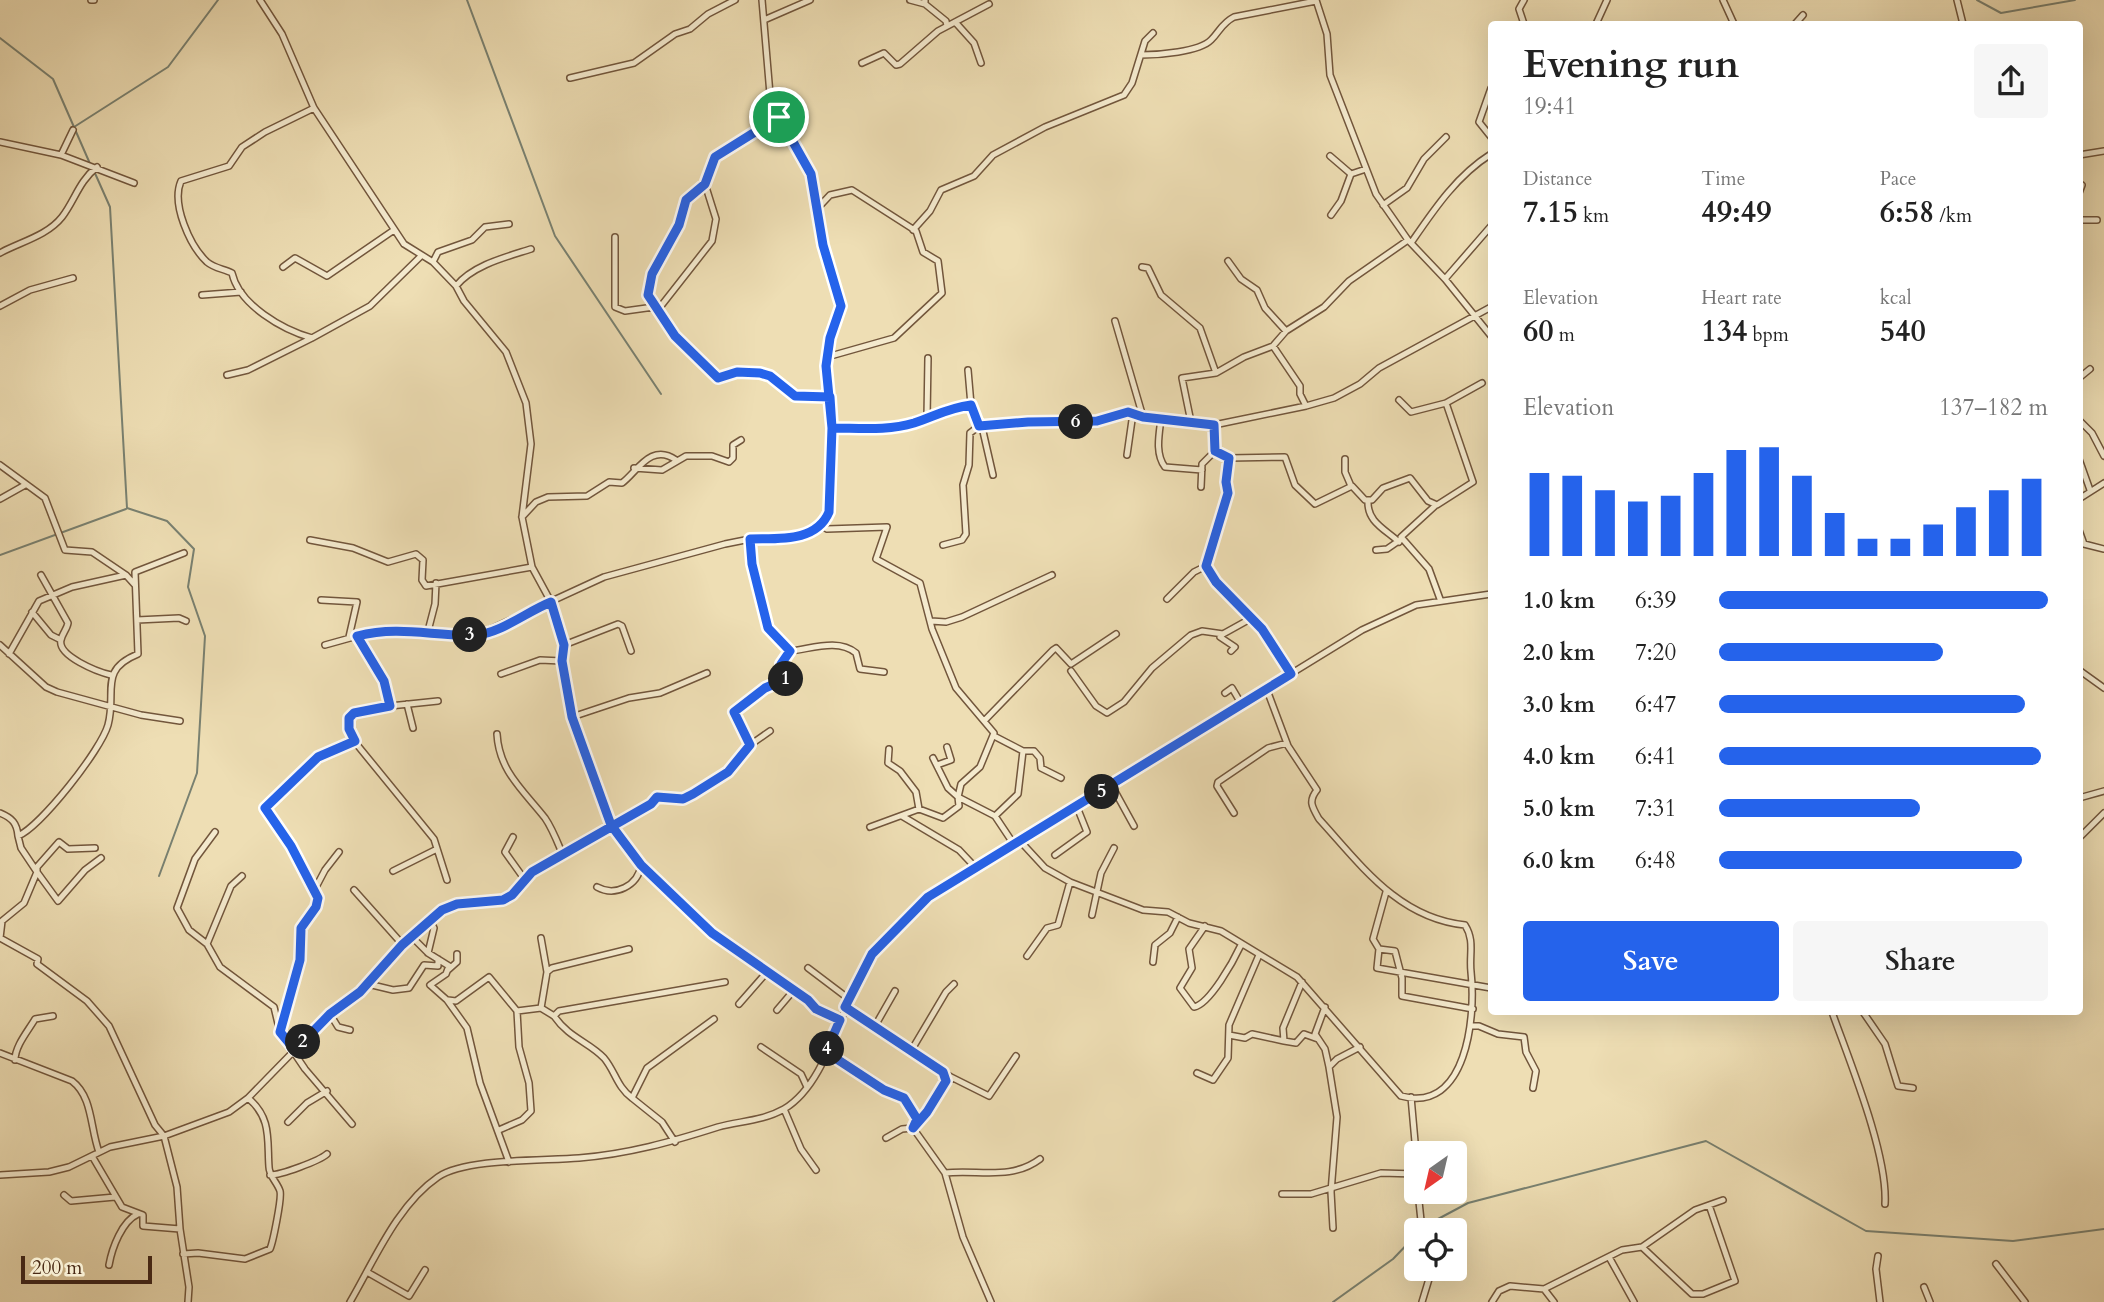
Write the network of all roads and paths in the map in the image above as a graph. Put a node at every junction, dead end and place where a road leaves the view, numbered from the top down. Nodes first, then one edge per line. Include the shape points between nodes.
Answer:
1 (260, 0) edge
2 (735, 0) edge
3 (762, 0) edge
4 (810, 0) edge
5 (910, 0) edge
6 (1524, 0) edge
7 (1607, 0) edge
8 (1723, 0) edge
9 (1957, 0) edge
10 (1316, 1) edge
11 (723, 2) edge
12 (925, 2) edge
13 (989, 4) dead end
14 (1802, 15) dead end
15 (764, 20) junction
16 (1523, 21) edge
17 (1596, 21) edge
18 (1733, 21) edge
19 (1797, 21) edge
20 (1962, 21) edge
21 (956, 23) junction
22 (947, 26) junction
23 (1153, 33) dead end
24 (1141, 55) junction
25 (862, 63) dead end
26 (981, 63) dead end
27 (570, 78) dead end
28 (1488, 96) edge
29 (314, 108) junction
30 (779, 117) junction
31 (73, 130) dead end
32 (1488, 133) edge
33 (1446, 137) dead end
34 (0, 142) edge
35 (2104, 151) edge
36 (2083, 154) edge
37 (61, 155) junction
38 (1331, 156) dead end
39 (1488, 156) edge
40 (97, 167) junction
41 (1366, 169) junction
42 (1351, 174) junction
43 (134, 183) dead end
44 (705, 184) junction
45 (1383, 205) junction
46 (816, 210) junction
47 (1332, 215) dead end
48 (2083, 220) edge
49 (2097, 220) dead end
50 (509, 224) dead end
51 (1488, 229) edge
52 (394, 230) junction
53 (913, 230) junction
54 (615, 237) dead end
55 (1409, 242) junction
56 (531, 249) dead end
57 (0, 253) edge
58 (420, 257) junction
59 (1228, 261) dead end
60 (433, 262) junction
61 (283, 267) dead end
62 (1142, 267) dead end
63 (73, 278) dead end
64 (1445, 279) junction
65 (456, 286) junction
66 (241, 292) junction
67 (202, 295) dead end
68 (656, 305) junction
69 (0, 306) edge
70 (1488, 308) edge
71 (1473, 316) junction
72 (1115, 321) dead end
73 (1286, 331) junction
74 (1488, 333) edge
75 (313, 338) junction
76 (1273, 346) junction
77 (827, 357) junction
78 (928, 358) dead end
79 (2090, 369) dead end
80 (968, 370) dead end
81 (1216, 373) junction
82 (227, 375) dead end
83 (2083, 375) edge
84 (1482, 383) dead end
85 (830, 397) junction
86 (1399, 400) dead end
87 (1446, 402) junction
88 (971, 405) junction
89 (1306, 406) junction
90 (1136, 415) junction
91 (927, 417) junction
92 (1143, 417) junction
93 (1161, 419) junction
94 (1191, 422) junction
95 (2083, 424) edge
96 (1214, 425) junction
97 (981, 426) junction
98 (832, 428) junction
99 (741, 440) dead end
100 (1215, 451) junction
101 (1127, 455) dead end
102 (2104, 456) edge
103 (1229, 458) junction
104 (1345, 459) dead end
105 (676, 460) junction
106 (0, 465) edge
107 (634, 468) junction
108 (1202, 470) junction
109 (2083, 470) edge
110 (993, 475) dead end
111 (2104, 483) edge
112 (24, 485) junction
113 (1351, 486) junction
114 (1201, 487) dead end
115 (2090, 489) junction
116 (2083, 495) edge
117 (0, 499) edge
118 (1368, 501) junction
119 (1436, 505) junction
120 (522, 517) junction
121 (820, 525) junction
122 (750, 539) junction
123 (310, 540) dead end
124 (1400, 540) junction
125 (2083, 541) edge
126 (943, 545) dead end
127 (2104, 549) edge
128 (1376, 550) dead end
129 (184, 553) dead end
130 (1206, 566) junction
131 (532, 567) junction
132 (41, 575) dead end
133 (1052, 575) dead end
134 (126, 576) junction
135 (436, 583) junction
136 (135, 585) junction
137 (52, 594) junction
138 (1488, 594) edge
139 (1167, 598) dead end
140 (1440, 599) junction
141 (321, 600) dead end
142 (551, 602) junction
143 (32, 612) junction
144 (1250, 619) junction
145 (137, 620) junction
146 (186, 621) dead end
147 (931, 621) junction
148 (428, 631) junction
149 (1115, 634) dead end
150 (1221, 634) junction
151 (357, 636) junction
152 (349, 637) junction
153 (61, 640) junction
154 (0, 645) edge
155 (325, 645) dead end
156 (564, 645) junction
157 (631, 651) dead end
158 (790, 651) junction
159 (1231, 652) dead end
160 (9, 654) junction
161 (562, 661) junction
162 (1071, 671) dead end
163 (884, 672) dead end
164 (707, 673) dead end
165 (2083, 673) edge
166 (111, 674) junction
167 (501, 674) dead end
168 (1291, 674) junction
169 (2104, 688) edge
170 (1268, 690) junction
171 (1224, 693) dead end
172 (438, 701) dead end
173 (407, 704) junction
174 (110, 705) junction
175 (1242, 705) junction
176 (390, 706) junction
177 (572, 717) junction
178 (985, 720) junction
179 (180, 721) dead end
180 (413, 728) dead end
181 (770, 731) dead end
182 (497, 734) dead end
183 (994, 736) junction
184 (355, 741) junction
185 (1287, 743) junction
186 (750, 745) junction
187 (947, 747) dead end
188 (889, 749) dead end
189 (1023, 751) junction
190 (933, 758) dead end
191 (937, 765) junction
192 (1061, 778) dead end
193 (1112, 786) junction
194 (2104, 791) edge
195 (958, 797) junction
196 (2083, 797) edge
197 (1077, 807) junction
198 (919, 809) junction
199 (0, 813) edge
200 (1234, 813) dead end
201 (2104, 813) edge
202 (902, 816) junction
203 (995, 816) junction
204 (611, 825) junction
205 (1134, 826) dead end
206 (870, 827) dead end
207 (215, 832) dead end
208 (2083, 834) edge
209 (18, 836) junction
210 (513, 837) dead end
211 (1021, 842) junction
212 (1015, 846) junction
213 (95, 848) dead end
214 (1114, 848) dead end
215 (437, 849) junction
216 (340, 852) dead end
217 (562, 853) junction
218 (1055, 855) dead end
219 (102, 858) dead end
220 (641, 865) junction
221 (976, 868) junction
222 (393, 871) dead end
223 (37, 872) junction
224 (242, 876) dead end
225 (447, 880) dead end
226 (526, 880) junction
227 (1070, 882) junction
228 (597, 887) dead end
229 (315, 889) junction
230 (354, 890) dead end
231 (1098, 892) junction
232 (1386, 892) junction
233 (1092, 915) dead end
234 (1178, 917) junction
235 (430, 920) junction
236 (1205, 926) junction
237 (411, 936) junction
238 (0, 938) edge
239 (541, 938) dead end
240 (207, 944) junction
241 (1241, 944) junction
242 (402, 945) junction
243 (1379, 948) junction
244 (629, 949) dead end
245 (428, 953) junction
246 (457, 954) dead end
247 (1259, 955) junction
248 (1027, 956) dead end
249 (438, 959) junction
250 (1153, 962) dead end
251 (808, 968) dead end
252 (448, 970) junction
253 (1400, 971) junction
254 (547, 972) junction
255 (767, 972) junction
256 (725, 982) dead end
257 (1302, 982) junction
258 (368, 984) junction
259 (954, 984) dead end
260 (1474, 984) junction
261 (1488, 987) edge
262 (794, 990) junction
263 (895, 991) dead end
264 (849, 999) junction
265 (447, 1000) junction
266 (739, 1004) dead end
267 (845, 1007) junction
268 (1325, 1007) junction
269 (541, 1008) junction
270 (1473, 1009) junction
271 (776, 1010) dead end
272 (517, 1011) junction
273 (330, 1014) junction
274 (1833, 1015) edge
275 (1865, 1015) edge
276 (53, 1016) dead end
277 (554, 1016) junction
278 (714, 1019) dead end
279 (840, 1020) junction
280 (875, 1026) junction
281 (1471, 1026) junction
282 (350, 1030) dead end
283 (280, 1032) junction
284 (1229, 1035) junction
285 (1318, 1039) junction
286 (1284, 1041) junction
287 (761, 1047) dead end
288 (1360, 1047) junction
289 (295, 1050) junction
290 (911, 1051) junction
291 (826, 1052) junction
292 (0, 1053) edge
293 (1016, 1056) dead end
294 (15, 1060) junction
295 (1329, 1067) junction
296 (943, 1072) junction
297 (1197, 1073) dead end
298 (951, 1077) junction
299 (946, 1084) junction
300 (807, 1087) junction
301 (1913, 1087) dead end
302 (1533, 1088) dead end
303 (327, 1091) junction
304 (1411, 1097) junction
305 (248, 1098) junction
306 (632, 1098) junction
307 (784, 1108) junction
308 (288, 1122) dead end
309 (352, 1124) dead end
310 (913, 1128) junction
311 (499, 1130) junction
312 (164, 1136) junction
313 (886, 1138) dead end
314 (1415, 1141) edge
315 (674, 1142) junction
316 (99, 1152) junction
317 (327, 1154) dead end
318 (92, 1156) junction
319 (1040, 1159) dead end
320 (509, 1162) junction
321 (816, 1170) dead end
322 (945, 1173) junction
323 (1404, 1174) edge
324 (0, 1175) edge
325 (270, 1175) junction
326 (1332, 1185) junction
327 (1282, 1194) dead end
328 (64, 1195) dead end
329 (115, 1197) junction
330 (1723, 1200) dead end
331 (1885, 1204) dead end
332 (1709, 1205) junction
333 (138, 1214) junction
334 (1334, 1228) dead end
335 (180, 1229) junction
336 (1642, 1247) junction
337 (183, 1254) junction
338 (1878, 1256) dead end
339 (1609, 1257) junction
340 (1996, 1264) dead end
341 (109, 1265) dead end
342 (425, 1270) dead end
343 (368, 1272) junction
344 (1428, 1281) edge
345 (1924, 1287) dead end
346 (1544, 1289) junction
347 (188, 1302) edge
348 (350, 1302) edge
349 (991, 1302) edge
350 (1422, 1302) edge
351 (1492, 1302) edge
352 (1554, 1302) edge
353 (1634, 1302) edge
354 (1880, 1302) edge
355 (1930, 1302) edge
356 (2025, 1302) edge

1 - 29 street via 282,34
2 - 11 street
3 - 15 street
4 - 15 street
5 - 12 street
6 - 16 street via 1519,9
7 - 17 street
8 - 18 street
9 - 20 street
10 - 24 street via 1234,17 1203,45
10 - 41 street via 1327,34 1330,75
11 - 27 street via 634,63
12 - 22 street
13 - 21 street
14 - 19 street
15 - 30 street via 770,97
21 - 22 street
21 - 26 street via 974,43
22 - 25 street via 900,64 884,53
23 - 24 street
24 - 53 street via 1124,95 1045,127 993,155 974,176 940,190
28 - 32 street via 1479,122
29 - 52 street
29 - 66 street via 265,132 242,148 229,166 181,181 178,186 180,214 193,242 207,262 232,273
30 - 44 street via 715,157
30 - 46 street via 808,167
31 - 37 street
33 - 45 street via 1424,159 1407,188
34 - 37 street
35 - 36 street
37 - 40 street
38 - 42 street
39 - 55 street via 1426,217
40 - 43 street
40 - 57 street via 81,182 53,226
41 - 42 street
41 - 45 street
42 - 47 street
44 - 68 street via 686,200 679,225 652,274 648,295
44 - 68 street via 716,219 712,241 661,306
45 - 55 street
46 - 53 street via 830,195 852,190
46 - 77 street via 841,306
48 - 49 street
50 - 60 street via 485,227 472,240 438,252
51 - 64 street
52 - 58 street
52 - 61 street via 324,277 295,258
53 - 77 street via 920,236 923,252 938,261 942,293 894,338
54 - 68 street via 615,307 625,311
55 - 64 street
55 - 73 street via 1349,281 1309,318
56 - 65 street via 490,263
58 - 60 street
58 - 75 street via 370,306
59 - 73 street via 1241,279 1257,290 1265,308
60 - 65 street
62 - 81 street via 1148,268 1161,295 1200,328
63 - 69 street via 30,290
64 - 71 street
65 - 120 street via 506,352 526,402 531,444
66 - 67 street
66 - 75 street via 266,316
68 - 85 street via 675,336 718,378 737,372 760,373 795,396
70 - 71 street
71 - 74 street
71 - 89 street via 1351,388
72 - 92 street
73 - 76 street
75 - 82 street via 258,366
76 - 81 street
76 - 89 street via 1300,386
77 - 85 street
78 - 91 street
79 - 83 street
80 - 88 street
81 - 94 street via 1180,380
84 - 87 street
85 - 98 street
86 - 87 street via 1411,412
87 - 119 street via 1473,482
88 - 91 street via 946,408
88 - 97 street
89 - 96 street
90 - 92 street
90 - 97 street via 1128,412 1097,421
90 - 101 street
91 - 98 street via 892,427
92 - 93 street
93 - 94 street
93 - 108 street via 1159,457 1165,467
94 - 96 street
95 - 102 street
96 - 100 street
97 - 110 street
97 - 126 street via 970,433 969,466 963,480 966,534 962,540
98 - 121 street via 831,504
99 - 105 street via 733,445 729,462 712,456
100 - 103 street
100 - 108 street
103 - 113 street via 1285,457 1295,485 1315,505
103 - 130 street via 1228,493
104 - 113 street
105 - 107 street via 662,470
105 - 107 street via 655,456
106 - 112 street
107 - 120 street via 622,483 609,482 587,496 548,496
108 - 114 street
109 - 115 street
111 - 115 street
112 - 117 street
112 - 134 street via 50,505 65,550 92,552
113 - 118 street
115 - 116 street
118 - 119 street via 1383,488 1410,478
118 - 124 street via 1368,513 1376,523
119 - 124 street
120 - 131 street
121 - 122 street via 795,537
121 - 147 street via 887,527 876,559 920,583
122 - 142 street via 633,568
122 - 158 street via 768,628
123 - 135 street via 353,548 388,562 416,554 423,560 423,584
124 - 128 street
124 - 140 street via 1429,569
125 - 127 street
129 - 136 street via 135,572
130 - 139 street
130 - 144 street
131 - 135 street
131 - 142 street
132 - 137 street
133 - 147 street via 962,617
134 - 136 street
134 - 137 street
135 - 148 street
136 - 145 street
137 - 143 street
137 - 153 street via 68,623
138 - 140 street
140 - 168 street via 1392,615
141 - 152 street via 357,602
142 - 148 street via 478,635
142 - 156 street
143 - 153 street
143 - 160 street
144 - 150 street
144 - 168 street via 1262,629
145 - 146 street
145 - 166 street via 138,654 123,660
147 - 178 street via 956,688
148 - 151 street
149 - 178 street via 1071,664 1056,648
150 - 159 street via 1235,647
150 - 162 street via 1202,631 1191,635 1152,668 1124,702 1107,713 1096,706
151 - 152 street
151 - 176 street via 384,681
152 - 155 street
153 - 166 street via 76,661
154 - 160 street
156 - 157 street via 618,624
156 - 161 street
158 - 163 street via 845,647 856,653 860,669
158 - 186 street via 781,664 785,682 765,688 734,712
160 - 174 street via 46,687
161 - 167 street via 540,660
161 - 177 street
164 - 177 street via 660,693
165 - 169 street
166 - 174 street
168 - 170 street
170 - 175 street
170 - 185 street
171 - 175 street via 1232,688
172 - 173 street
173 - 176 street
173 - 180 street
174 - 179 street
174 - 209 street via 108,726 97,747 54,805 32,829
175 - 193 street
176 - 184 street via 351,715 349,729
177 - 204 street
178 - 183 street
181 - 186 street
182 - 217 street via 506,770 547,821
183 - 189 street
183 - 195 street via 981,767 961,784
184 - 215 street via 434,839
184 - 229 street via 318,757 265,808
185 - 200 street via 1268,748 1218,782
185 - 232 street via 1317,790 1311,806 1319,819
186 - 204 street via 728,772 693,794 683,799 657,797
187 - 191 street via 951,760
188 - 198 street via 888,763 916,792
189 - 192 street via 1034,751 1041,768
189 - 203 street via 1018,794
190 - 191 street
191 - 195 street
193 - 197 street
193 - 205 street
194 - 196 street
195 - 198 street via 959,806 943,818
195 - 203 street
197 - 211 street
197 - 218 street via 1087,832
198 - 202 street
199 - 209 street via 12,819
201 - 208 street
202 - 206 street
202 - 221 street via 959,850
203 - 212 street
204 - 217 street
204 - 220 street
207 - 240 street via 195,859 177,908 189,930
209 - 223 street
210 - 226 street via 505,852
211 - 212 street
211 - 227 street via 1045,868
212 - 221 street
213 - 223 street via 68,849 60,842
214 - 231 street via 1101,873
215 - 222 street
215 - 225 street
216 - 229 street
217 - 226 street
219 - 223 street via 58,901
220 - 228 street via 636,880 617,892
220 - 255 street via 712,933
221 - 264 street via 928,897 907,916 872,954
223 - 238 street via 24,903 2,921
224 - 240 street via 231,886
226 - 235 street via 503,900 457,904
227 - 231 street
227 - 248 street via 1058,925 1047,928
229 - 283 street via 316,907 301,928 300,960
230 - 242 street
231 - 233 street
231 - 234 street via 1143,911
232 - 243 street via 1373,939
232 - 260 street via 1421,914 1465,925 1472,936
234 - 236 street
234 - 250 street via 1170,933 1155,945
235 - 237 street
235 - 245 street via 434,928
236 - 241 street
236 - 241 street via 1189,949 1192,968 1180,988 1194,1007 1215,991
237 - 242 street
237 - 245 street
238 - 312 street via 38,959 37,964 47,973 96,1010 121,1048
239 - 254 street
240 - 283 street via 220,967 274,1007
241 - 247 street
242 - 258 street
243 - 253 street via 1395,951
243 - 253 street via 1377,968
244 - 254 street
245 - 249 street
246 - 252 street via 457,962
247 - 257 street
247 - 284 street via 1229,1025
249 - 252 street
249 - 258 street via 438,966 424,965 409,988 393,990
251 - 264 street
252 - 265 street via 430,985
253 - 260 street
253 - 270 street via 1402,996
254 - 269 street
255 - 262 street
255 - 266 street
256 - 277 street via 623,998 559,1011
257 - 268 street
257 - 286 street via 1283,1028
258 - 273 street
259 - 290 street
260 - 261 street
260 - 270 street
262 - 271 street
262 - 279 street via 816,1009
263 - 280 street
264 - 267 street
265 - 272 street via 456,1001 489,977
265 - 311 street via 467,1028
267 - 279 street
267 - 280 street
268 - 285 street via 1315,1028
268 - 288 street
269 - 272 street
269 - 277 street
270 - 281 street
272 - 311 street via 531,1111
273 - 282 street via 338,1027
273 - 289 street
274 - 331 street via 1884,1177
275 - 301 street via 1885,1044 1898,1086
276 - 294 street via 35,1019
277 - 306 street via 580,1043 605,1059 622,1091
278 - 306 street via 647,1068
279 - 291 street
280 - 290 street
281 - 302 street via 1524,1037 1536,1071
281 - 304 street via 1469,1045 1443,1091
283 - 289 street
284 - 286 street
284 - 297 street via 1228,1058 1216,1078 1210,1081
285 - 286 street via 1304,1034 1296,1043
285 - 295 street
287 - 300 street via 801,1074
288 - 295 street
288 - 304 street via 1397,1093
289 - 303 street via 305,1069
289 - 305 street
290 - 296 street
291 - 300 street
291 - 310 street via 909,1103 917,1119
292 - 294 street
293 - 298 street via 989,1096
294 - 316 street via 81,1087
295 - 326 street via 1338,1117
296 - 298 street
296 - 299 street
298 - 299 street
299 - 310 street
300 - 307 street
303 - 308 street
303 - 309 street
304 - 314 street
305 - 312 street via 229,1112
305 - 325 street via 268,1128
306 - 315 street via 662,1122
307 - 315 street
307 - 321 street via 801,1149
310 - 313 street
310 - 322 street
311 - 320 street
312 - 316 street
312 - 335 street via 177,1187
315 - 320 street via 617,1154
316 - 318 street
317 - 325 street via 315,1164
318 - 324 street via 49,1172
318 - 329 street
319 - 322 street via 1020,1170 990,1175
320 - 343 street via 456,1169 438,1177 405,1209
322 - 349 street via 963,1237
323 - 326 street via 1381,1173
325 - 337 street via 280,1196 270,1249 245,1259
326 - 327 street via 1311,1194
326 - 334 street
328 - 329 street via 71,1201
329 - 333 street via 122,1207
330 - 332 street
332 - 336 street
332 - 336 street via 1735,1281 1692,1294
333 - 335 street via 143,1215 143,1226
333 - 341 street via 114,1240
335 - 337 street
336 - 339 street
337 - 347 street
338 - 354 street
339 - 346 street
339 - 353 street
340 - 356 street
342 - 343 street via 410,1296
343 - 348 street
344 - 350 street
345 - 355 street
346 - 351 street via 1510,1286 1499,1291
346 - 352 street

